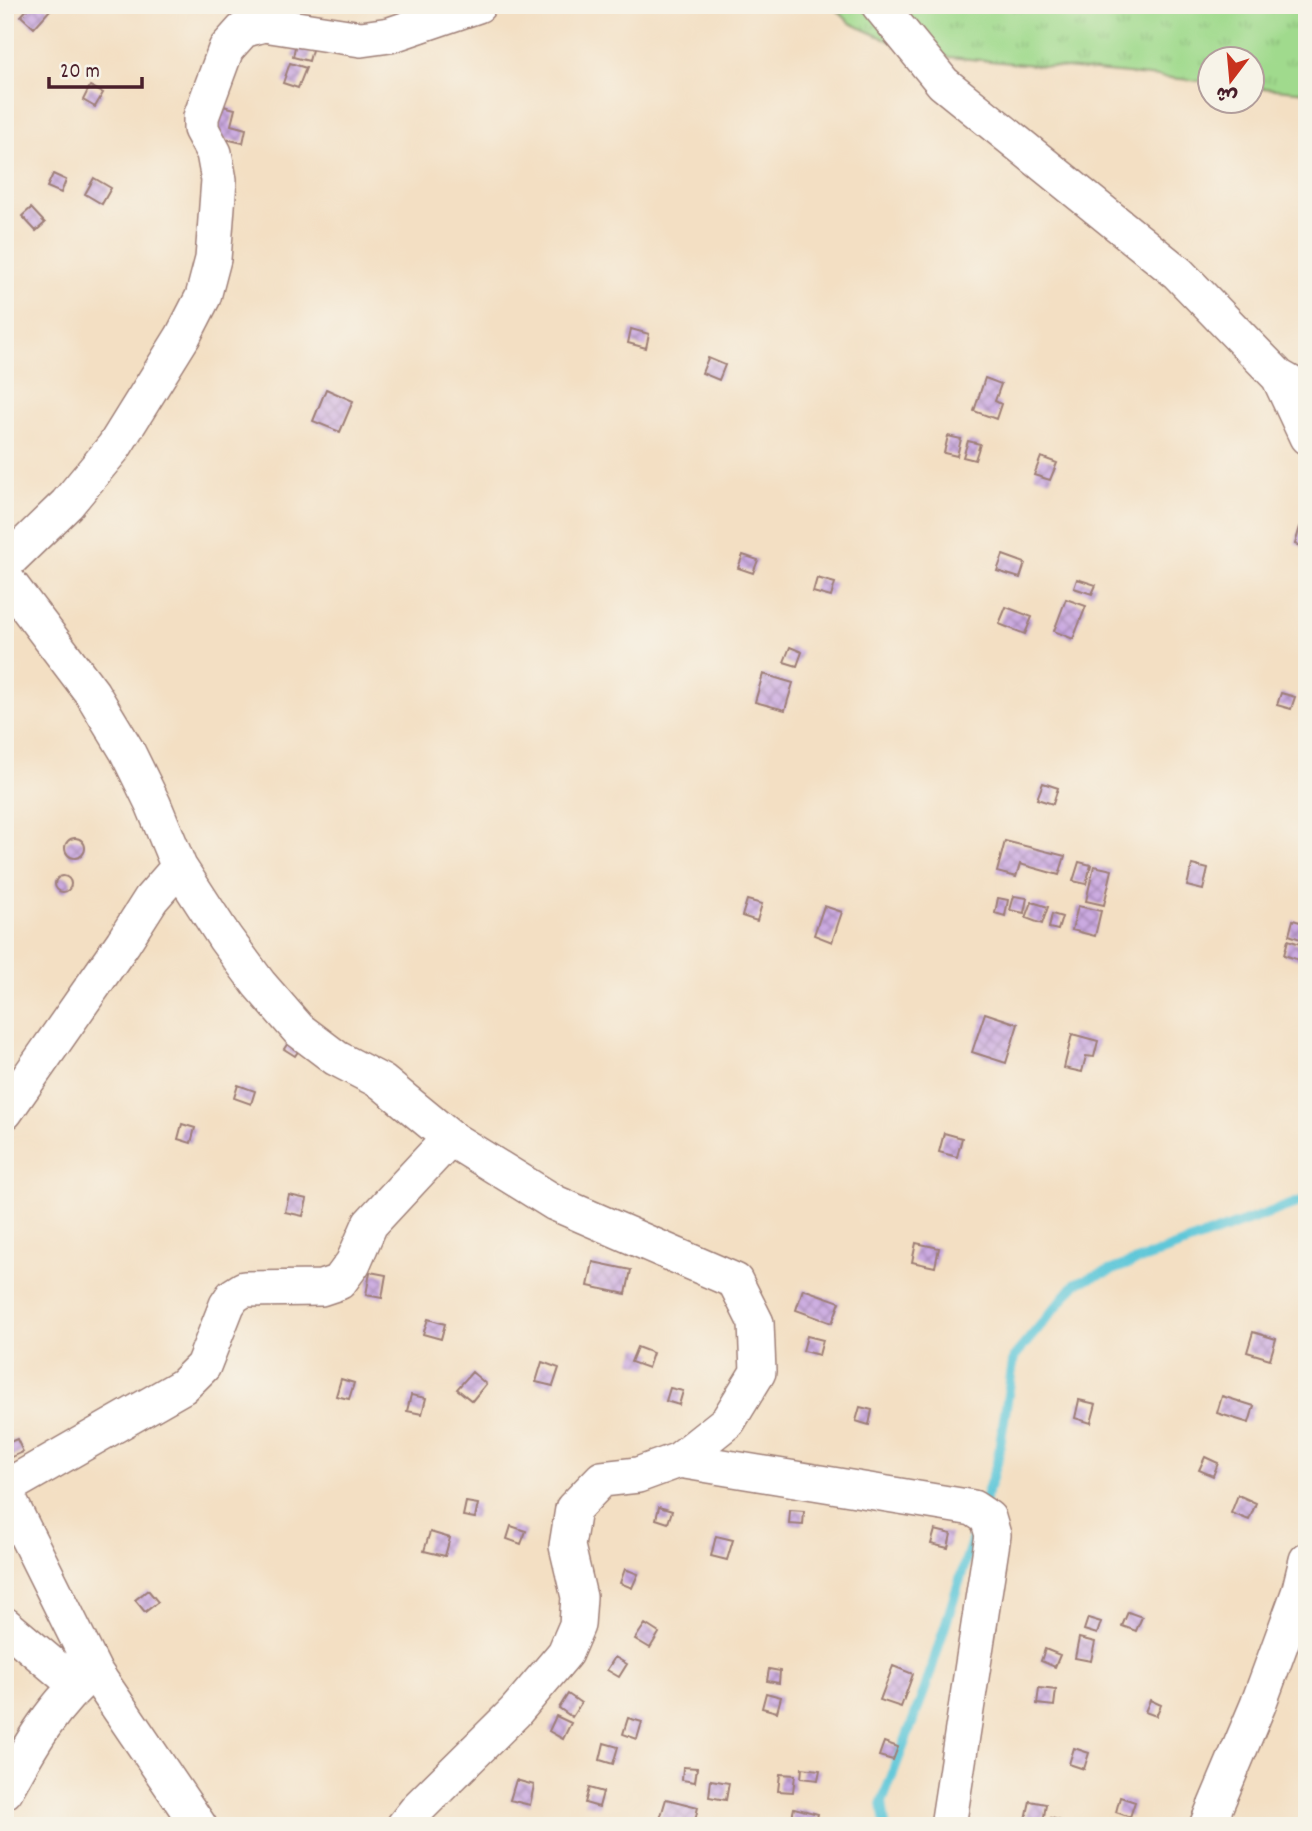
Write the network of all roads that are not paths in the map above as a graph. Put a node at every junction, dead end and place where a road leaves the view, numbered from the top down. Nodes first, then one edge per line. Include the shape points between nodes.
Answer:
1 (478, 5) edge
2 (879, 5) edge
3 (1293, 385) edge
4 (1307, 437) edge
5 (5, 564) edge
6 (5, 578) edge
7 (179, 867) junction
8 (5, 1111) edge
9 (450, 1138) junction
10 (680, 1460) junction
11 (5, 1490) edge
12 (1304, 1583) edge
13 (5, 1625) edge
14 (85, 1678) junction
15 (5, 1791) edge
16 (199, 1826) edge
17 (404, 1826) edge
18 (948, 1826) edge
19 (1207, 1826) edge

1 - 5 street via 390,35 361,39 264,24 243,30 226,49 201,117 201,129 215,153 219,180 213,259 203,297 114,447 67,504
2 - 3 street via 943,83 1178,273
3 - 4 street
6 - 7 street via 113,728 153,804
7 - 8 street via 151,899
7 - 9 street via 225,938 299,1030 336,1058 382,1082
9 - 10 street via 555,1203 735,1281 757,1323 758,1371 728,1421
9 - 11 street via 370,1224 339,1282 321,1288 244,1289 227,1305 203,1366 183,1385
10 - 17 street via 638,1475 602,1479 573,1509 567,1546 579,1598 577,1625 565,1653 515,1712
10 - 18 street via 973,1508 988,1518 993,1535
11 - 14 street
12 - 19 street
13 - 14 street
14 - 15 street via 32,1741
14 - 16 street

